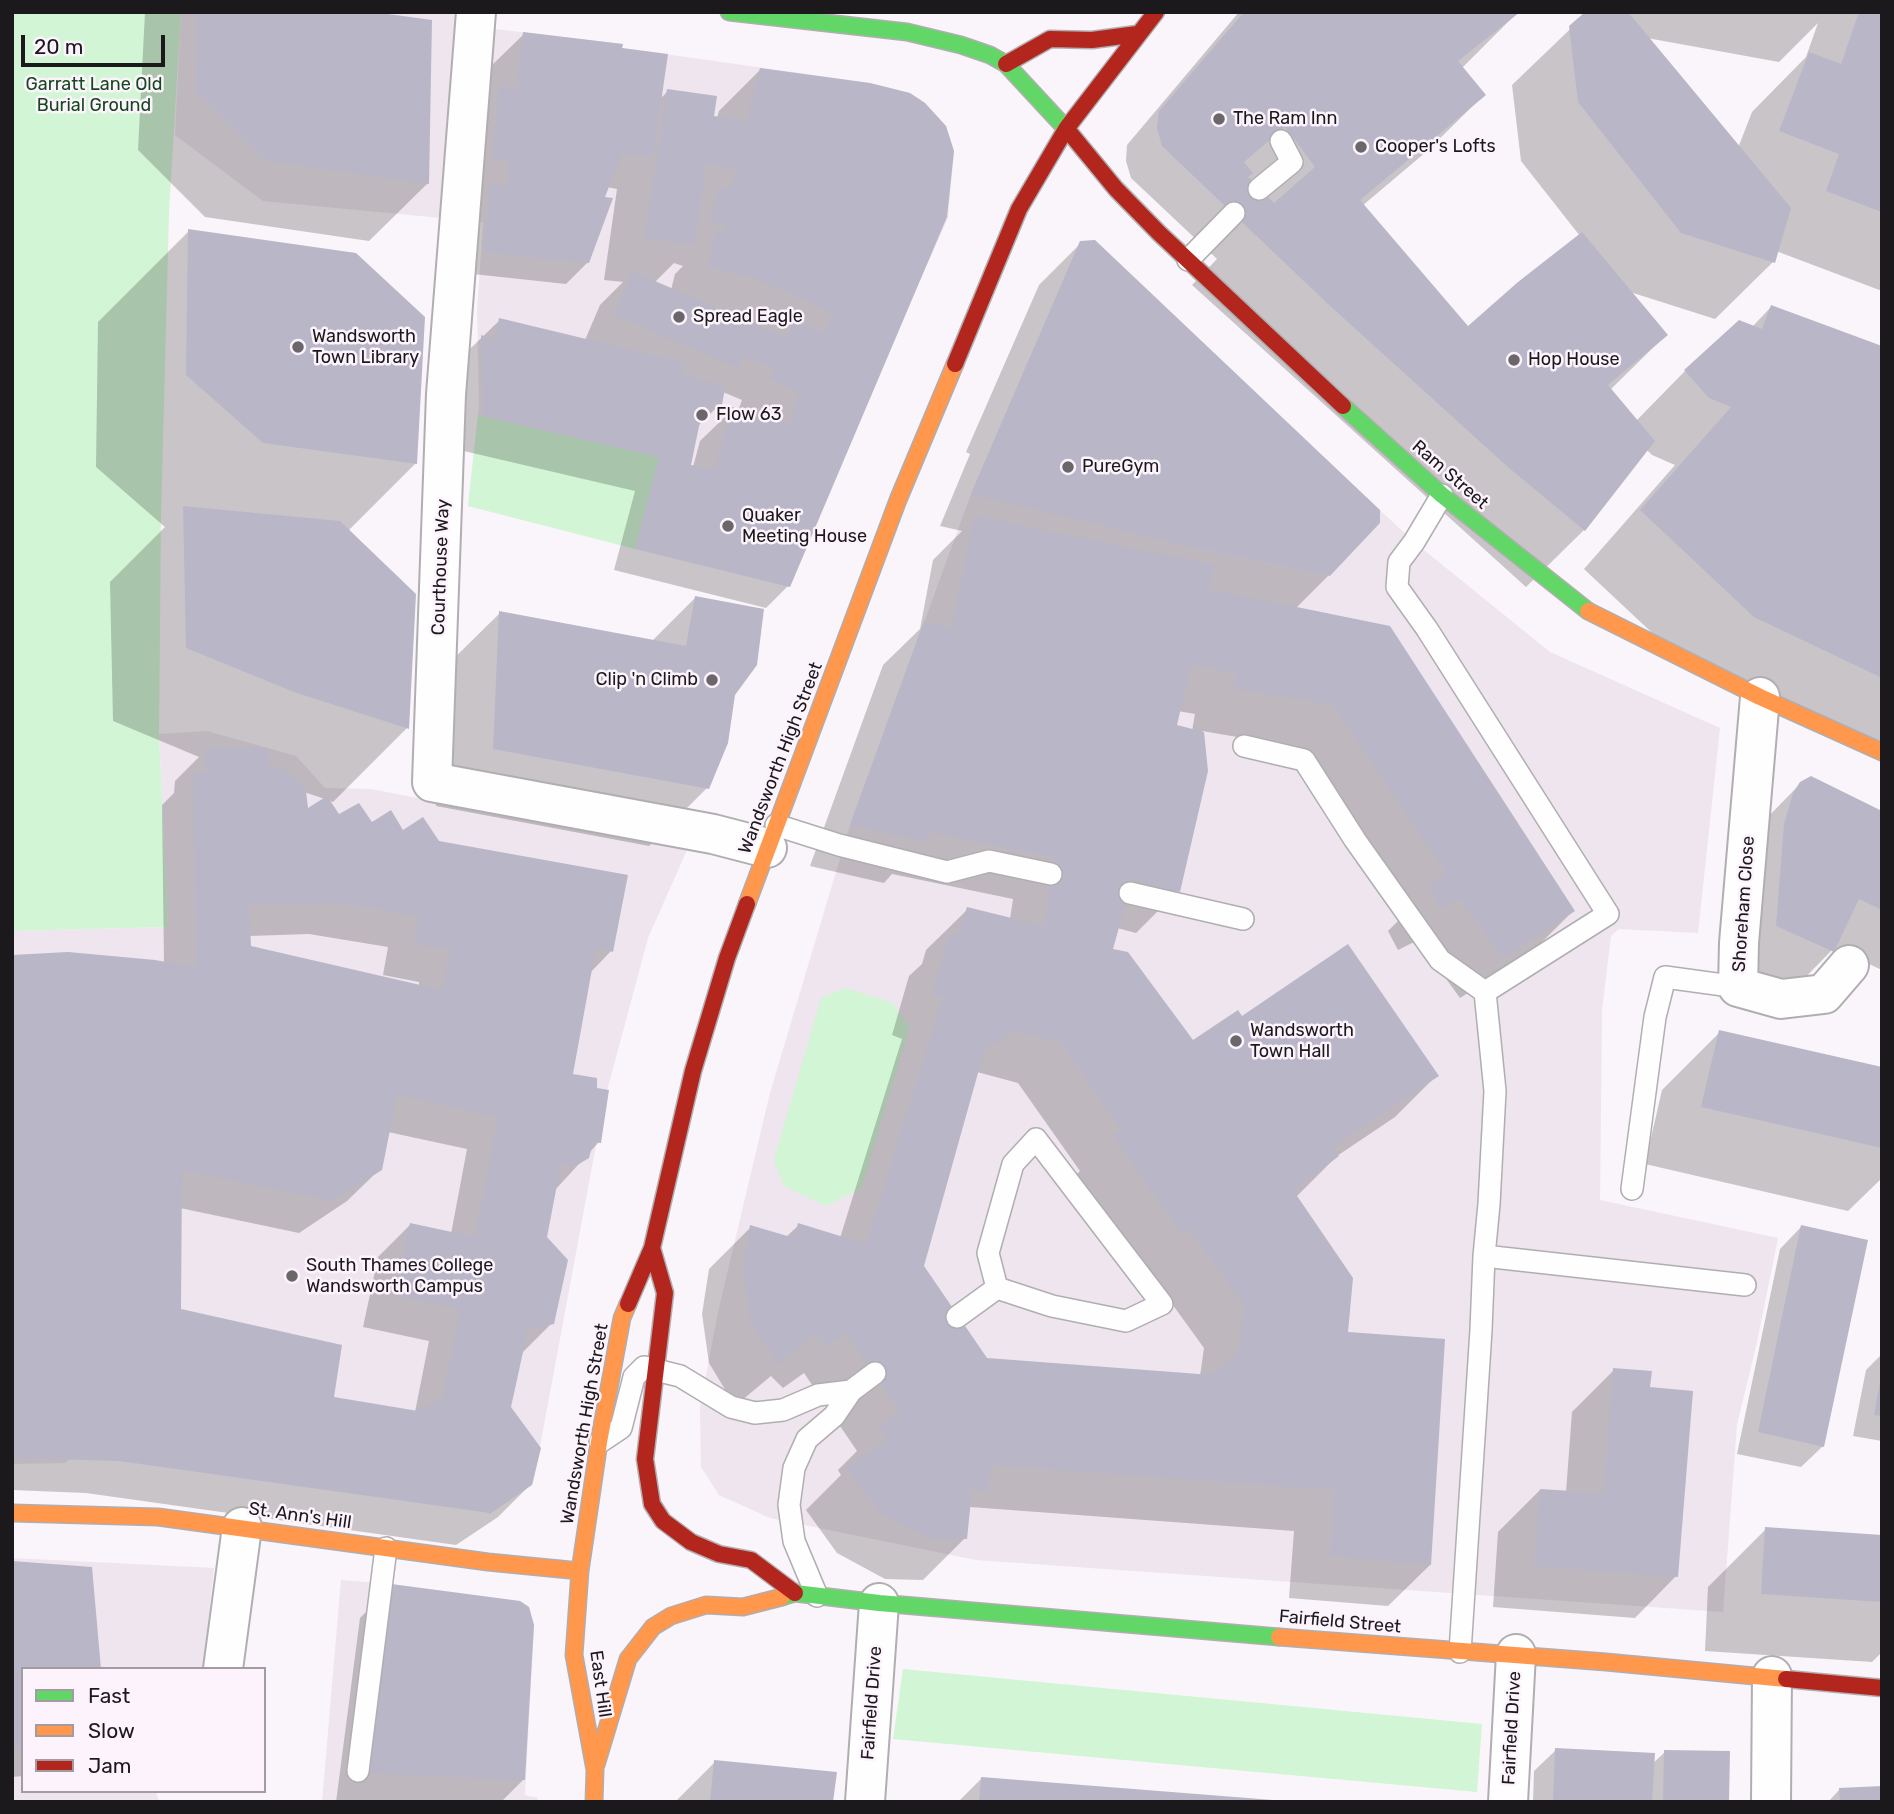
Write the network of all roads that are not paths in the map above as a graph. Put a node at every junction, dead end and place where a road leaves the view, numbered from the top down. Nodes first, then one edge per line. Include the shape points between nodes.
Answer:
1 (476, 12) edge
2 (729, 12) edge
3 (1156, 12) edge
4 (811, 17) edge
5 (1137, 34) junction
6 (1006, 64) junction
7 (1066, 129) junction
8 (1282, 141) dead end
9 (1259, 189) dead end
10 (1234, 212) dead end
11 (1188, 260) junction
12 (1442, 495) junction
13 (1760, 696) junction
14 (1244, 746) dead end
15 (1882, 752) edge
16 (772, 837) junction
17 (1051, 874) dead end
18 (1130, 893) dead end
19 (1243, 919) dead end
20 (1849, 965) dead end
21 (1738, 987) junction
22 (1485, 992) junction
23 (1632, 1189) dead end
24 (652, 1248) junction
25 (1484, 1256) junction
26 (1745, 1285) dead end
27 (997, 1288) junction
28 (957, 1317) dead end
29 (655, 1369) junction
30 (875, 1373) dead end
31 (851, 1391) junction
32 (599, 1442) junction
33 (12, 1513) edge
34 (242, 1527) junction
35 (386, 1548) junction
36 (580, 1571) junction
37 (795, 1593) junction
38 (817, 1596) junction
39 (879, 1604) junction
40 (1460, 1652) junction
41 (1516, 1654) junction
42 (223, 1667) edge
43 (1772, 1676) junction
44 (1882, 1688) edge
45 (595, 1770) junction
46 (358, 1771) dead end
47 (594, 1802) edge
48 (865, 1802) edge
49 (1508, 1802) edge
50 (1771, 1802) edge

1 - 16 street, Courthouse Way via 446,394 432,782 713,834
2 - 4 main road
3 - 5 main road, Wandsworth High Street
4 - 6 main road via 908,32 961,45
5 - 6 main road via 1050,39
5 - 7 main road, Wandsworth High Street
6 - 7 main road, Ram Street
7 - 11 main road, Ram Street via 1116,188
7 - 16 main road, Wandsworth High Street via 1019,209 1001,250 898,500
8 - 9 lane via 1292,162
10 - 11 lane
11 - 12 main road, Ram Street
12 - 13 main road, Ram Street via 1584,609
12 - 22 lane via 1399,562 1397,587 1608,914
13 - 15 main road, Ram Street
13 - 21 street, Shoreham Close
14 - 22 lane via 1304,760 1440,960
16 - 17 lane via 839,845 947,872 989,861
16 - 24 main road, Wandsworth High Street via 727,958 693,1071
18 - 19 lane
20 - 21 street, Shoreham Close via 1824,993 1781,999
21 - 23 lane via 1665,977 1655,1017
22 - 25 lane via 1495,1091
24 - 29 main road via 665,1293
24 - 32 main road, Wandsworth High Street via 622,1318
25 - 26 lane
25 - 40 lane
27 - 27 lane via 988,1253 1013,1164 1036,1139 1162,1304 1126,1321 1052,1306
27 - 28 lane
29 - 31 lane via 689,1380 731,1407 755,1413
29 - 32 lane via 639,1370 621,1427
29 - 37 main road via 645,1459 652,1504 663,1521 691,1542 751,1560
30 - 31 lane
31 - 38 lane via 834,1416 807,1439 794,1468 789,1505 794,1541
32 - 36 main road, Wandsworth High Street
33 - 34 main road, St. Ann's Hill via 158,1517
34 - 35 main road, St. Ann's Hill
34 - 42 street
35 - 36 main road, St. Ann's Hill
35 - 46 lane
36 - 45 main road, East Hill via 575,1667
37 - 38 main road, Fairfield Street
37 - 45 main road via 743,1607 706,1605 653,1627 628,1659
38 - 39 main road, Fairfield Street
39 - 40 main road, Fairfield Street
39 - 48 street, Fairfield Drive
40 - 41 main road, Fairfield Street
41 - 43 main road, Fairfield Street
41 - 49 street, Fairfield Drive
43 - 44 main road, Fairfield Street
43 - 50 street
45 - 47 main road, East Hill

